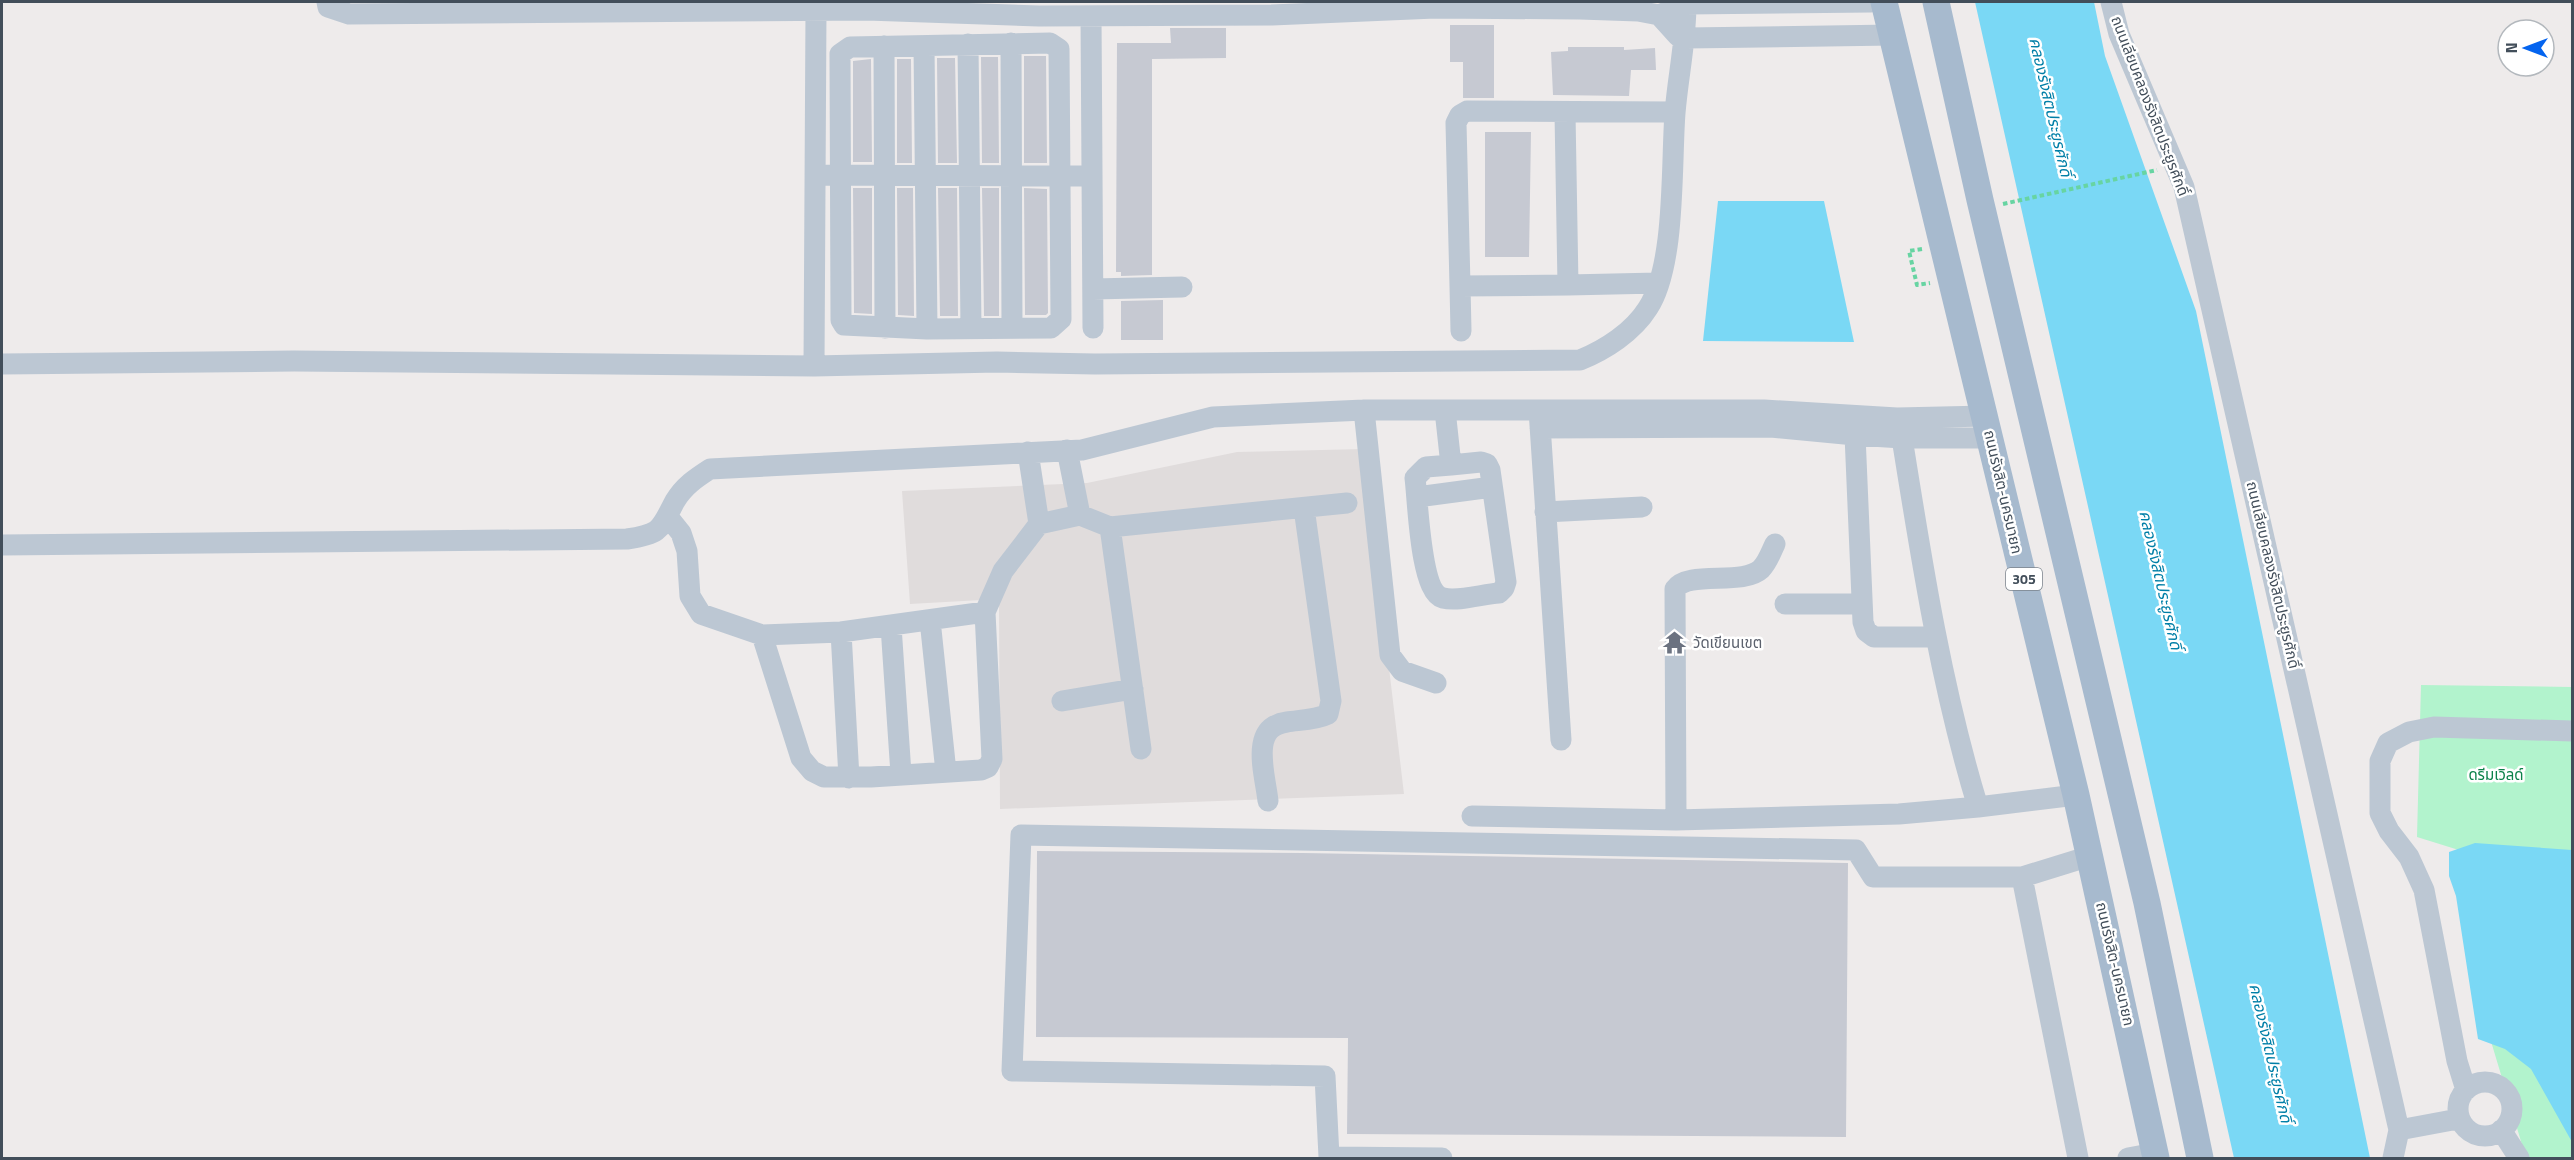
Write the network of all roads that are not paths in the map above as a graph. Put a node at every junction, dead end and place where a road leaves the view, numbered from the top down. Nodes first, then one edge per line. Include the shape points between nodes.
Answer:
1 (327, 2) edge
2 (1871, 2) edge
3 (1884, 2) edge
4 (1936, 2) edge
5 (2111, 2) edge
6 (1753, 3) edge
7 (1686, 4) junction
8 (1435, 5) edge
9 (867, 6) edge
10 (816, 10) junction
11 (1659, 15) junction
12 (1091, 16) junction
13 (1893, 35) junction
14 (1686, 38) junction
15 (1011, 43) junction
16 (968, 44) junction
17 (884, 46) junction
18 (924, 46) junction
19 (840, 70) junction
20 (816, 71) junction
21 (1675, 112) junction
22 (1565, 113) junction
23 (815, 175) junction
24 (839, 175) junction
25 (885, 176) junction
26 (926, 176) junction
27 (971, 176) junction
28 (1014, 176) junction
29 (1061, 176) junction
30 (1092, 176) junction
31 (841, 283) junction
32 (815, 284) junction
33 (1658, 284) junction
34 (1568, 285) junction
35 (1460, 286) junction
36 (1182, 287) dead end
37 (1093, 289) junction
38 (885, 328) junction
39 (1012, 328) junction
40 (1093, 328) dead end
41 (927, 329) junction
42 (971, 329) junction
43 (1461, 331) dead end
44 (2, 364) edge
45 (814, 366) junction
46 (1364, 410) junction
47 (1445, 410) junction
48 (1539, 419) junction
49 (1988, 427) junction
50 (1855, 435) junction
51 (1902, 438) junction
52 (1067, 450) junction
53 (1028, 453) junction
54 (1451, 465) junction
55 (1492, 487) junction
56 (1417, 497) junction
57 (1347, 503) dead end
58 (1642, 507) dead end
59 (1304, 508) junction
60 (1545, 512) junction
61 (1080, 515) junction
62 (669, 518) junction
63 (1039, 524) junction
64 (1110, 528) junction
65 (1774, 544) dead end
66 (2, 545) edge
67 (1785, 604) dead end
68 (1862, 604) junction
69 (985, 612) junction
70 (930, 620) junction
71 (891, 626) junction
72 (841, 632) junction
73 (762, 635) junction
74 (1935, 637) junction
75 (1436, 683) dead end
76 (1133, 689) junction
77 (1062, 700) dead end
78 (2572, 731) edge
79 (1561, 740) dead end
80 (1141, 749) dead end
81 (945, 772) junction
82 (901, 774) junction
83 (849, 778) junction
84 (2076, 795) junction
85 (1268, 801) dead end
86 (1978, 807) junction
87 (1472, 816) dead end
88 (1676, 820) junction
89 (2090, 856) junction
90 (2022, 877) junction
91 (2466, 1090) junction
92 (2458, 1119) junction
93 (2399, 1130) junction
94 (2501, 1130) junction
95 (2155, 1156) edge
96 (1442, 1158) edge
97 (2078, 1158) edge
98 (2128, 1158) edge
99 (2200, 1158) edge
100 (2393, 1158) edge
101 (2519, 1158) edge

1 - 10 street via 328,7 349,14
2 - 6 street
3 - 13 main road, ถนนรังสิต-นครนายก / 305
4 - 99 main road via 2149,914
5 - 93 street, ถนนเลียบคลองรังสิตประยูรศักดิ์ via 2119,34 2184,187
6 - 7 street
7 - 11 street
7 - 14 street
8 - 11 street via 1638,11
8 - 12 street via 1272,15
9 - 10 street
9 - 12 street
10 - 20 street
11 - 14 street via 1678,36
12 - 30 street
13 - 14 street
13 - 49 main road, ถนนรังสิต-นครนายก / 305
14 - 21 street
15 - 16 street
15 - 28 street
15 - 29 street via 1050,43 1059,50
16 - 18 street
16 - 27 street
17 - 18 street
17 - 19 street via 843,50
17 - 25 street
18 - 26 street
19 - 20 street
19 - 24 street
20 - 23 street
21 - 22 street
21 - 33 street via 1671,209
22 - 34 street
22 - 35 street via 1467,111 1460,115 1456,123
23 - 24 street
23 - 32 street
24 - 25 street
24 - 31 street
25 - 26 street
25 - 38 street
26 - 27 street
26 - 41 street
27 - 28 street
27 - 42 street
28 - 29 street
28 - 39 street
29 - 30 street
29 - 39 street via 1061,319 1051,328
30 - 37 street
31 - 32 street
31 - 38 street via 844,326
32 - 45 street
33 - 34 street
33 - 45 street via 1648,308 1619,338 1580,360
34 - 35 street
35 - 43 street
36 - 37 street
37 - 40 street
38 - 41 street
39 - 42 street
41 - 42 street
44 - 45 street via 306,361
46 - 47 street
46 - 52 street via 1213,417 1082,450
46 - 75 street via 1390,655 1402,671
47 - 48 street
47 - 54 street
48 - 49 street via 1764,410 1924,418
48 - 50 street via 1771,427
48 - 60 street
49 - 51 street
49 - 84 main road, ถนนรังสิต-นครนายก / 305
50 - 51 street
50 - 68 street
51 - 74 street
52 - 53 street
52 - 61 street
53 - 62 street via 710,469 691,481 676,500
53 - 63 street
54 - 55 street via 1487,464
54 - 56 street via 1420,471 1415,478
55 - 56 street
55 - 56 street via 1506,582 1499,592 1445,599 1436,595 1430,587
57 - 59 street
58 - 60 street
59 - 64 street
59 - 85 street via 1331,701 1328,714 1276,724 1266,731 1262,743
60 - 79 street
61 - 63 street
61 - 64 street
62 - 66 street via 660,529 645,537 627,539
62 - 73 street via 681,533 687,551 690,596 701,614
63 - 69 street via 1003,571
64 - 76 street
65 - 88 street via 1760,570 1684,583 1675,589
67 - 68 street
68 - 74 street via 1866,631 1874,637
69 - 70 street
69 - 81 street via 992,759 981,770
70 - 71 street
70 - 81 street
71 - 72 street
71 - 82 street
72 - 73 street
72 - 83 street
73 - 83 street via 801,758 812,771 824,777
74 - 86 street via 1958,742
76 - 77 street
76 - 80 street
78 - 91 street via 2426,729 2409,732 2388,743 2380,761 2380,813 2409,857 2424,890
81 - 82 street
82 - 83 street
84 - 86 street
84 - 89 main road, ถนนรังสิต-นครนายก / 305
86 - 88 street
87 - 88 street
89 - 90 street
89 - 95 main road, ถนนรังสิต-นครนายก / 305
90 - 96 street via 1873,877 1857,850 1021,835 1012,1071 1324,1076 1329,1157
90 - 97 street
91 - 92 street via 2458,1097
91 - 94 street via 2475,1082 2497,1082 2511,1099 2511,1121
92 - 93 street
92 - 94 street via 2473,1135 2495,1136
93 - 100 street, ถนนเลียบคลองรังสิตประยูรศักดิ์
94 - 101 street
95 - 98 street

